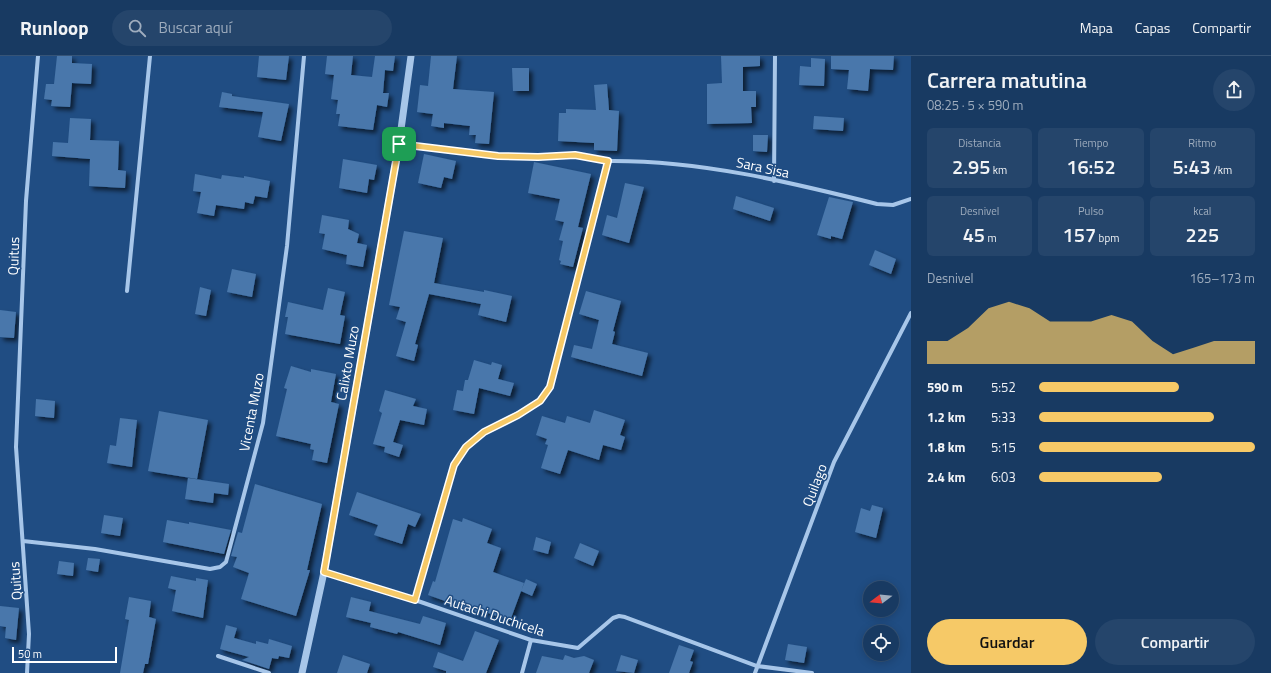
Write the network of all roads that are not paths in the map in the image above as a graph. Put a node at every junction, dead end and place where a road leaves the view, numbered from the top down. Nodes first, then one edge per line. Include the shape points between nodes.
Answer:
1 (38, 56) edge
2 (150, 56) edge
3 (304, 56) edge
4 (411, 56) edge
5 (775, 56) edge
6 (399, 144) junction
7 (608, 161) junction
8 (774, 181) junction
9 (911, 199) edge
10 (127, 291) dead end
11 (911, 312) edge
12 (23, 541) junction
13 (324, 572) junction
14 (415, 600) junction
15 (532, 640) junction
16 (218, 656) dead end
17 (757, 666) junction
18 (27, 673) edge
19 (269, 673) edge
20 (302, 673) edge
21 (522, 673) edge
22 (754, 673) edge
23 (812, 673) edge

1 - 12 street, Quitus via 26,201 16,447
2 - 10 street
3 - 12 street, Vicenta Muzo via 287,246 263,423 226,562 220,567 210,569 96,549
4 - 6 street, Calixto Muzo
5 - 8 street
6 - 7 street, Sara Sisa via 498,156 575,155
6 - 13 street, Calixto Muzo
7 - 8 street, Sara Sisa via 633,160 729,171
7 - 14 street via 550,387 540,401 484,432 466,447 454,465
8 - 9 street, Sara Sisa via 877,204 893,204
11 - 17 street, Quilago via 834,462
12 - 18 street, Quitus via 29,634
13 - 14 street, Autachi Duchicela
13 - 20 street, Calixto Muzo
14 - 15 street, Autachi Duchicela
15 - 17 street, Autachi Duchicela via 578,648 612,618 619,616
15 - 21 street
16 - 19 street
17 - 22 street, Quilago
17 - 23 street, Autachi Duchicela

